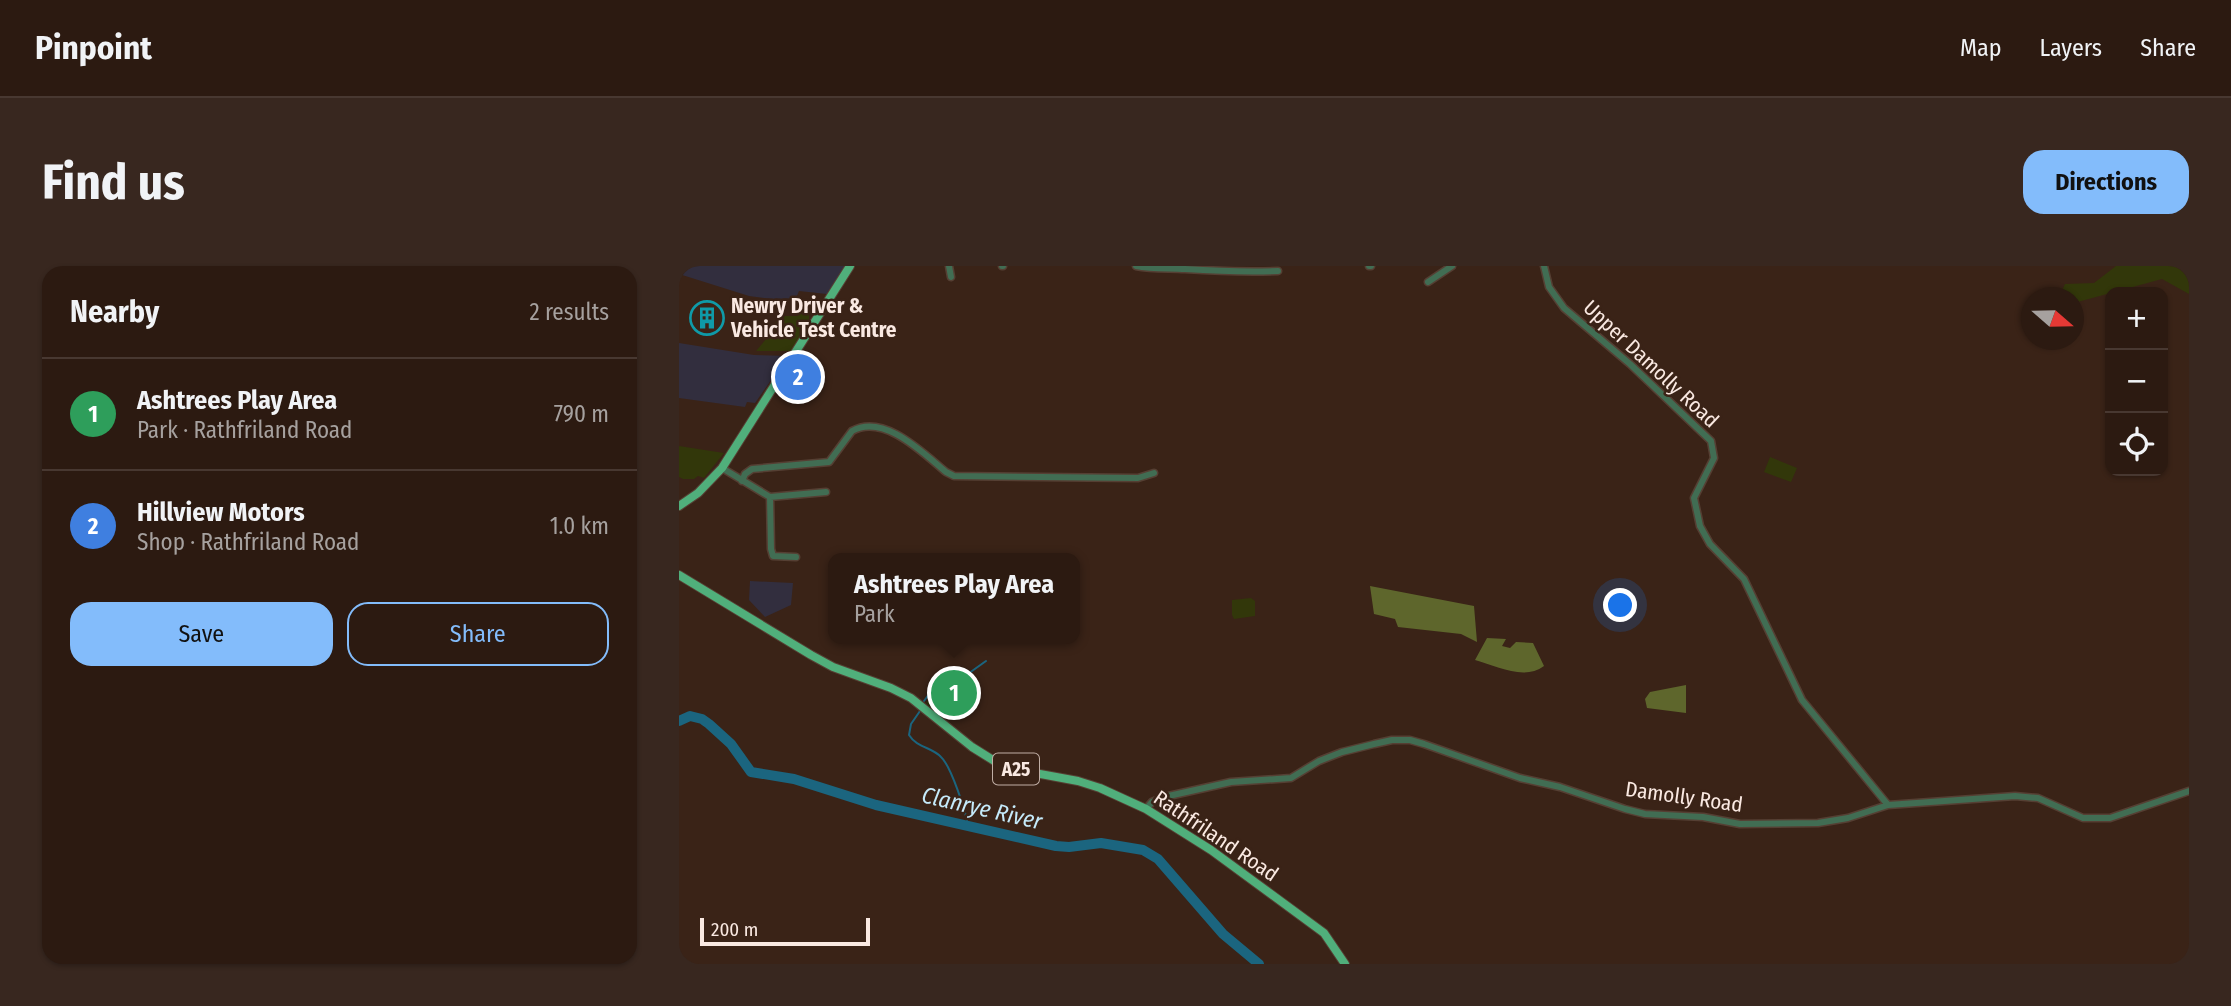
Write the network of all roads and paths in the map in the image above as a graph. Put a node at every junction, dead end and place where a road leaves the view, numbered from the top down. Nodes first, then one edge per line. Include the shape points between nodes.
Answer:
1 (850, 266) edge
2 (949, 266) edge
3 (1136, 266) edge
4 (1436, 266) edge
5 (1452, 266) edge
6 (1544, 266) edge
7 (1274, 269) edge
8 (1440, 273) junction
9 (951, 276) dead end
10 (1427, 282) dead end
11 (722, 468) junction
12 (1154, 473) dead end
13 (742, 481) junction
14 (826, 492) dead end
15 (770, 497) junction
16 (679, 506) edge
17 (796, 557) dead end
18 (679, 575) edge
19 (2189, 791) edge
20 (1888, 805) junction
21 (1146, 808) junction
22 (1345, 964) edge

1 - 11 main road
2 - 9 street
3 - 7 street
4 - 8 street
5 - 8 street
6 - 20 street, Upper Damolly Road via 1549,287 1564,308 1648,379 1710,441 1714,458 1694,498 1700,526 1710,544 1744,579 1802,700
8 - 10 street
11 - 13 street
11 - 16 main road via 698,494
12 - 13 street via 1138,478 954,475 884,427 852,431 829,462 752,468
13 - 15 street
14 - 15 street
15 - 17 street via 773,556
18 - 21 main road, Rathfriland Road / A25 via 822,661 911,698 972,747 1008,768 1100,788
19 - 20 street, Damolly Road via 2096,819 2070,814 2038,798 2015,796
20 - 21 street, Damolly Road via 1818,823 1740,824 1645,814 1502,773 1424,744 1392,740 1342,752 1291,778 1231,782 1164,797
21 - 22 main road, Rathfriland Road / A25 via 1324,933

